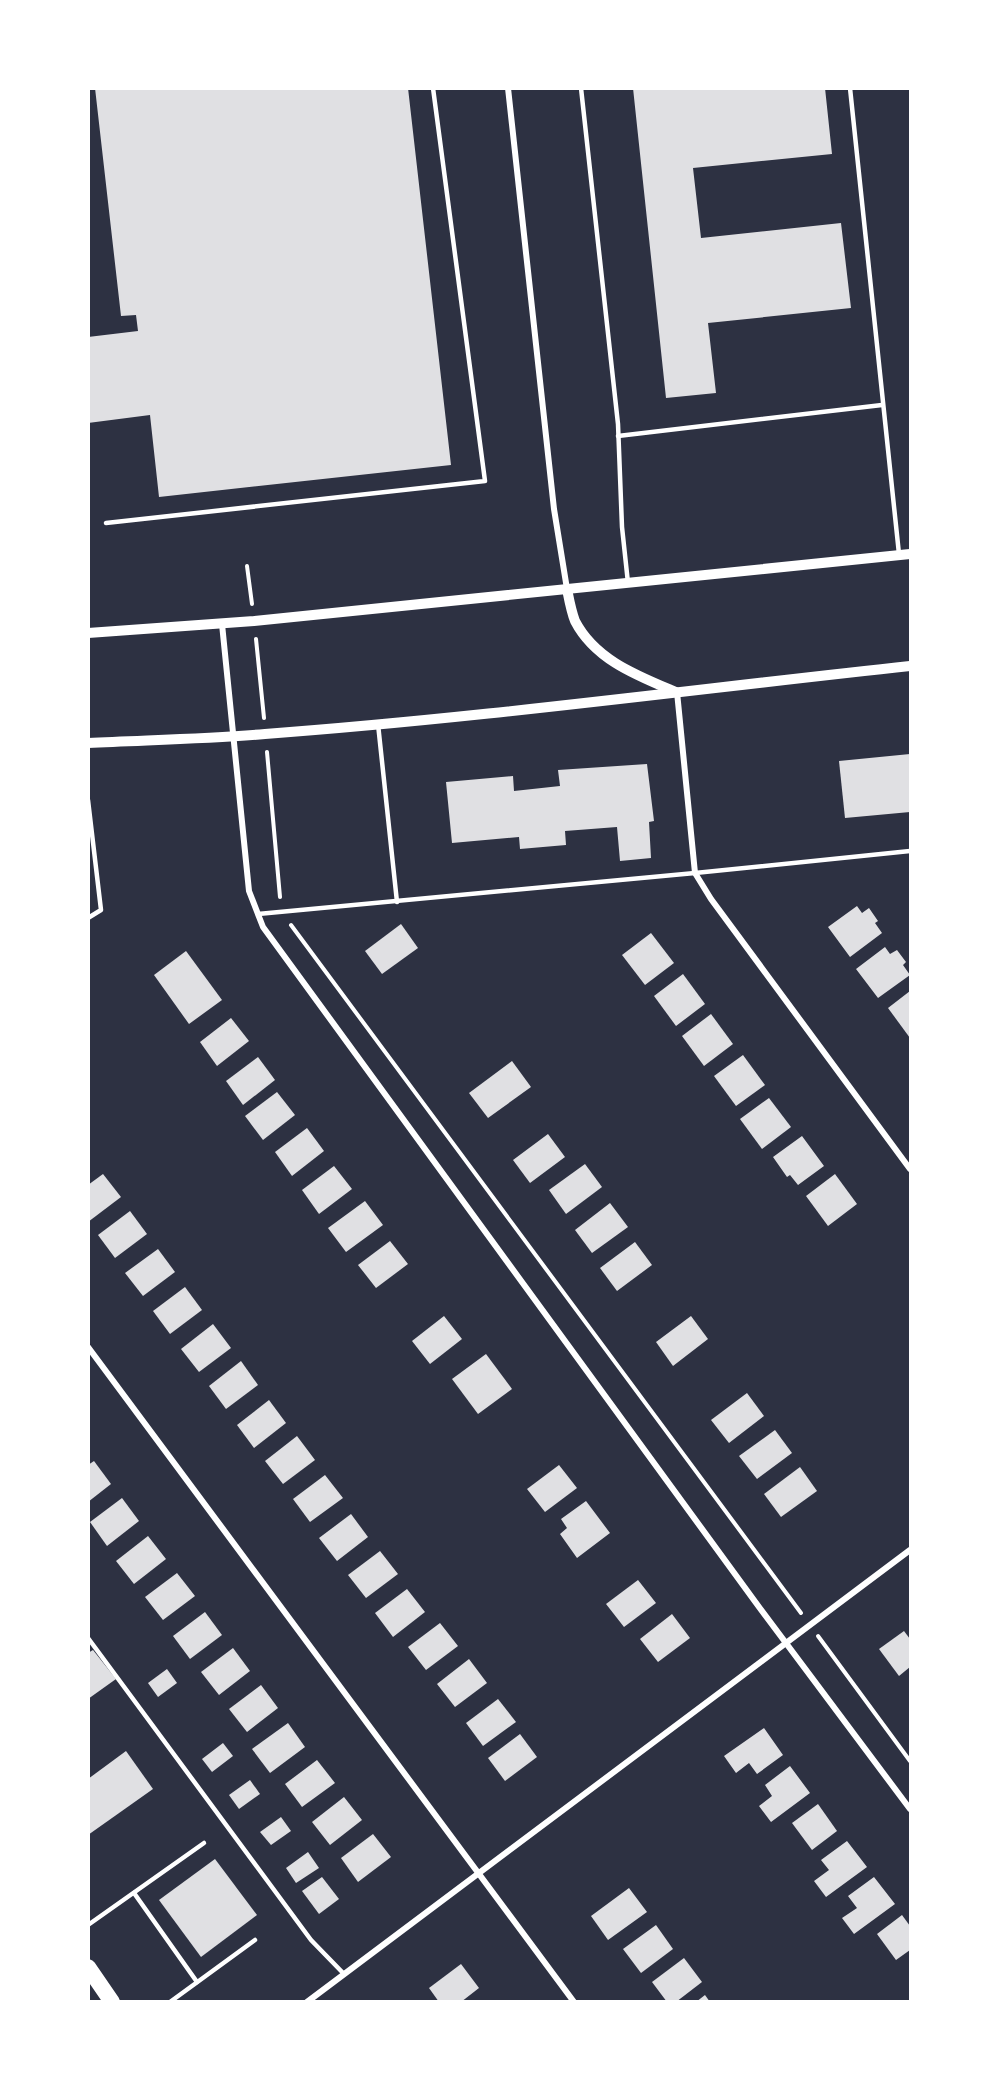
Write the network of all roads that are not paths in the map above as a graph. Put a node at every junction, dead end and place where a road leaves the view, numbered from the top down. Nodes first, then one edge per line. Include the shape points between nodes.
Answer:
1 (433, 88) edge
2 (508, 88) edge
3 (581, 88) edge
4 (850, 88) edge
5 (882, 405) junction
6 (618, 436) junction
7 (106, 523) dead end
8 (905, 554) edge
9 (628, 583) junction
10 (567, 589) junction
11 (222, 624) junction
12 (88, 633) edge
13 (910, 666) edge
14 (677, 692) junction
15 (378, 724) junction
16 (233, 736) junction
17 (88, 743) edge
18 (88, 800) edge
19 (910, 851) edge
20 (695, 873) junction
21 (397, 902) junction
22 (258, 914) junction
23 (88, 918) edge
24 (910, 1169) edge
25 (88, 1347) edge
26 (910, 1550) edge
27 (88, 1638) edge
28 (786, 1643) junction
29 (910, 1809) edge
30 (204, 1843) dead end
31 (478, 1873) junction
32 (134, 1893) junction
33 (88, 1925) edge
34 (255, 1940) dead end
35 (88, 1967) edge
36 (344, 1974) junction
37 (197, 1982) junction
38 (112, 2001) edge
39 (170, 2001) edge
40 (307, 2001) edge
41 (574, 2001) edge

1 - 7 lane via 485,481
2 - 10 street via 554,509
3 - 6 lane
4 - 5 lane
5 - 6 lane
5 - 8 lane
6 - 9 lane
8 - 9 street
9 - 10 street
10 - 11 street
10 - 14 street via 574,618 605,656 636,675
11 - 12 street
11 - 16 street
13 - 14 street
14 - 15 street
14 - 20 street
15 - 16 street
15 - 21 lane
16 - 17 street
16 - 22 street via 249,891
18 - 23 lane via 101,910
19 - 20 lane
20 - 21 lane
20 - 24 street
21 - 22 lane
22 - 28 street via 277,950
25 - 31 street
26 - 28 street
27 - 36 lane via 311,1940
28 - 29 street
28 - 31 street
30 - 32 lane
31 - 36 street
31 - 41 street
32 - 33 lane
32 - 37 lane
34 - 37 lane
35 - 38 highway
36 - 40 street
37 - 39 lane

